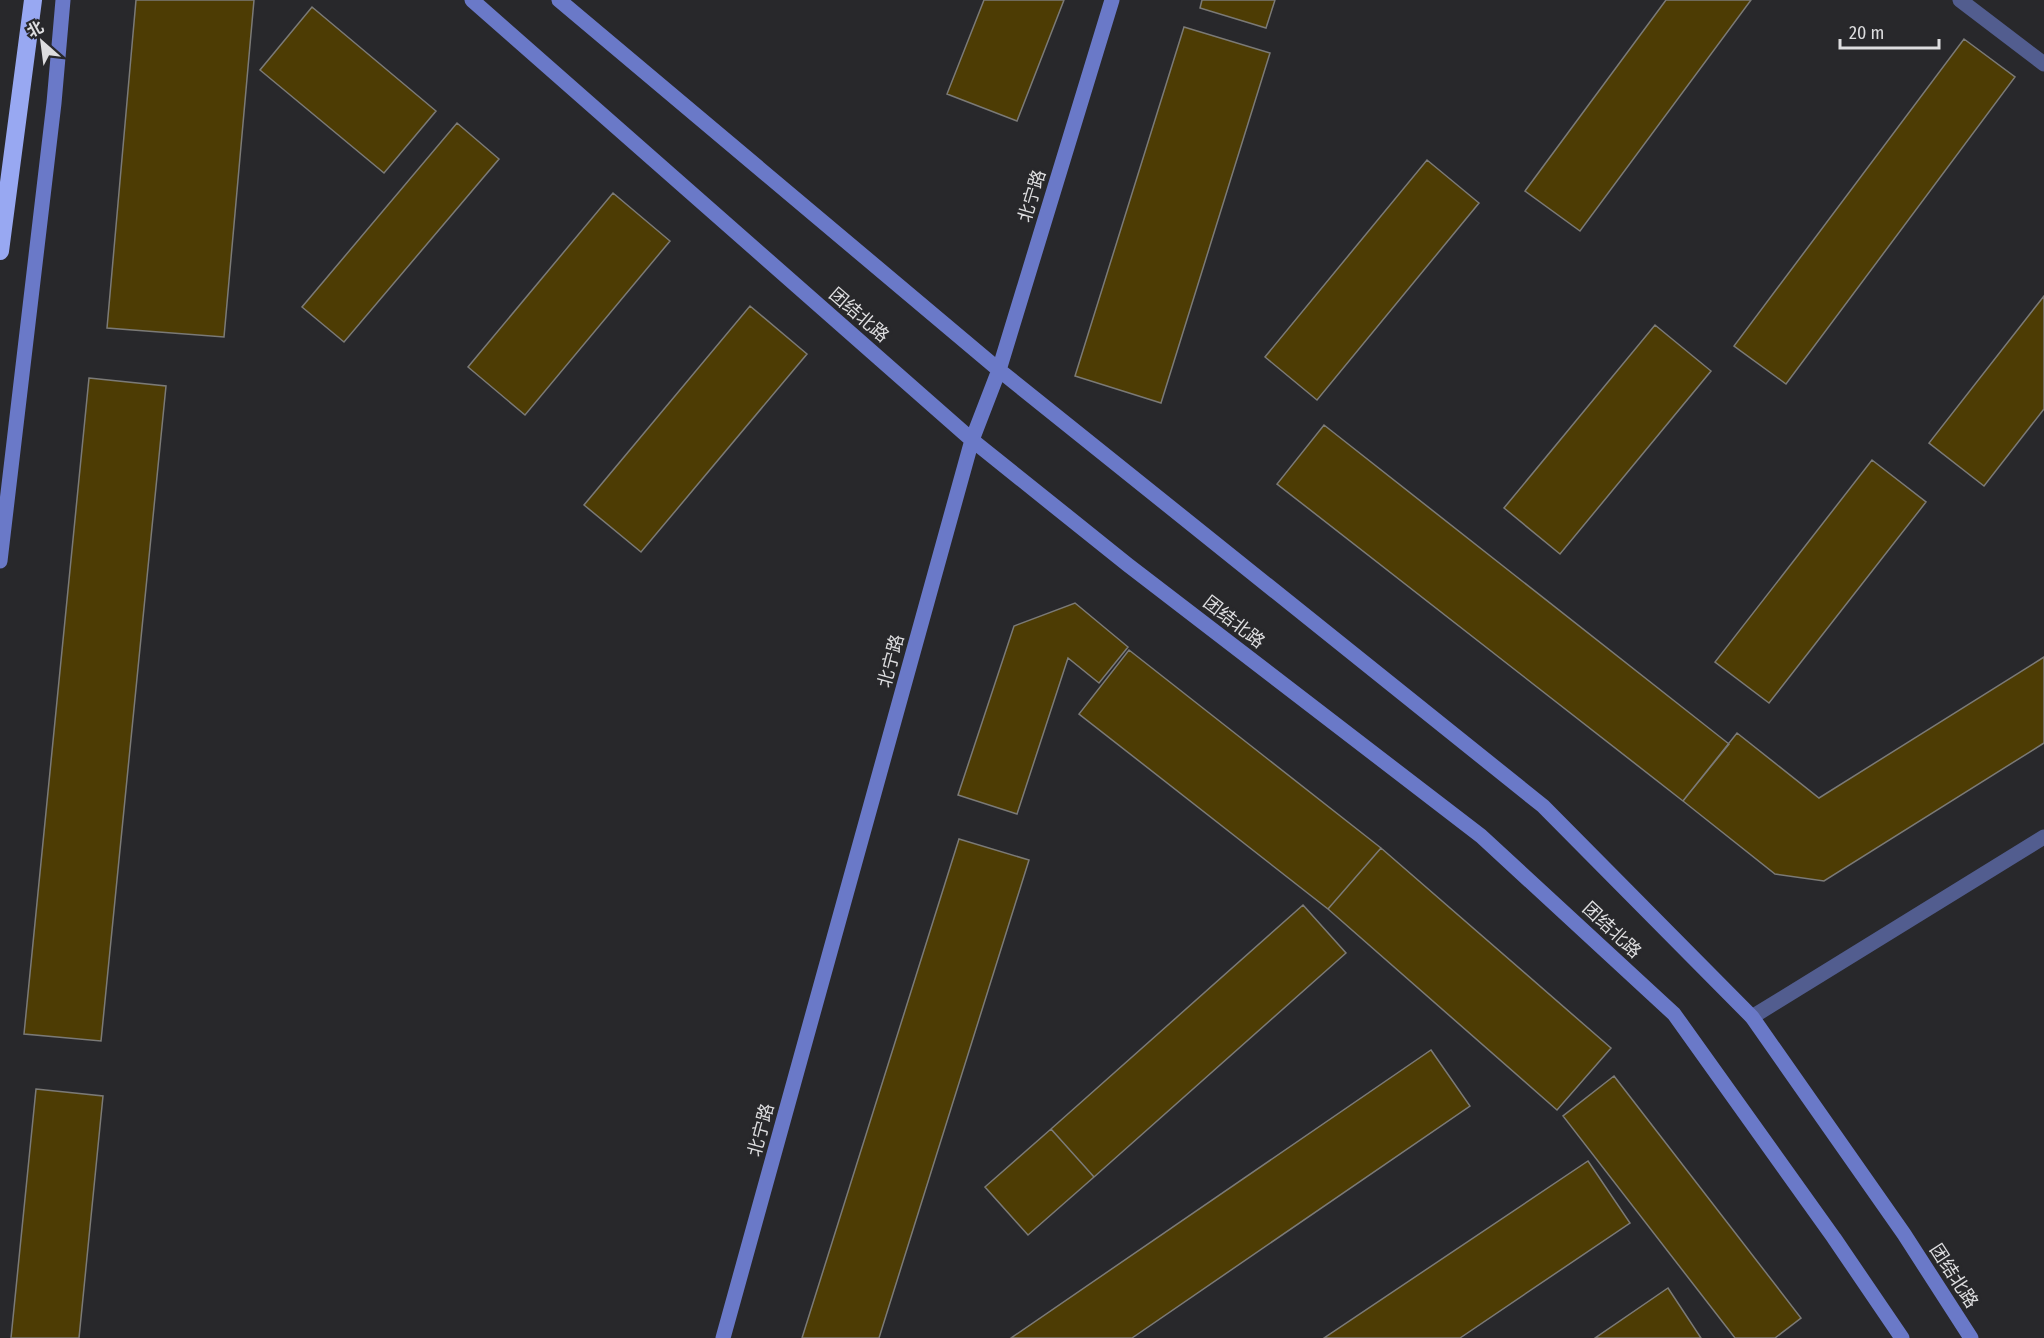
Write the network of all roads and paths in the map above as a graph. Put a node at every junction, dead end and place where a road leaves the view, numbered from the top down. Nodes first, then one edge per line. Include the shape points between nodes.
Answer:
1 (33, 0) edge
2 (63, 0) edge
3 (472, 0) edge
4 (559, 0) edge
5 (1112, 0) edge
6 (1960, 0) edge
7 (2044, 64) edge
8 (0, 252) edge
9 (999, 370) junction
10 (972, 440) junction
11 (0, 561) edge
12 (2044, 837) edge
13 (1752, 1017) junction
14 (723, 1338) edge
15 (1902, 1338) edge
16 (1971, 1338) edge

1 - 8 highway
2 - 11 main road
3 - 10 main road, 团结北路
4 - 9 main road, 团结北路
5 - 9 main road, 北宁路
6 - 7 street
9 - 10 main road, 北宁路
9 - 13 main road, 团结北路 via 1543,806
10 - 14 main road, 北宁路
10 - 15 main road, 团结北路 via 1480,836 1674,1014
12 - 13 street
13 - 16 main road, 团结北路 via 1904,1234

